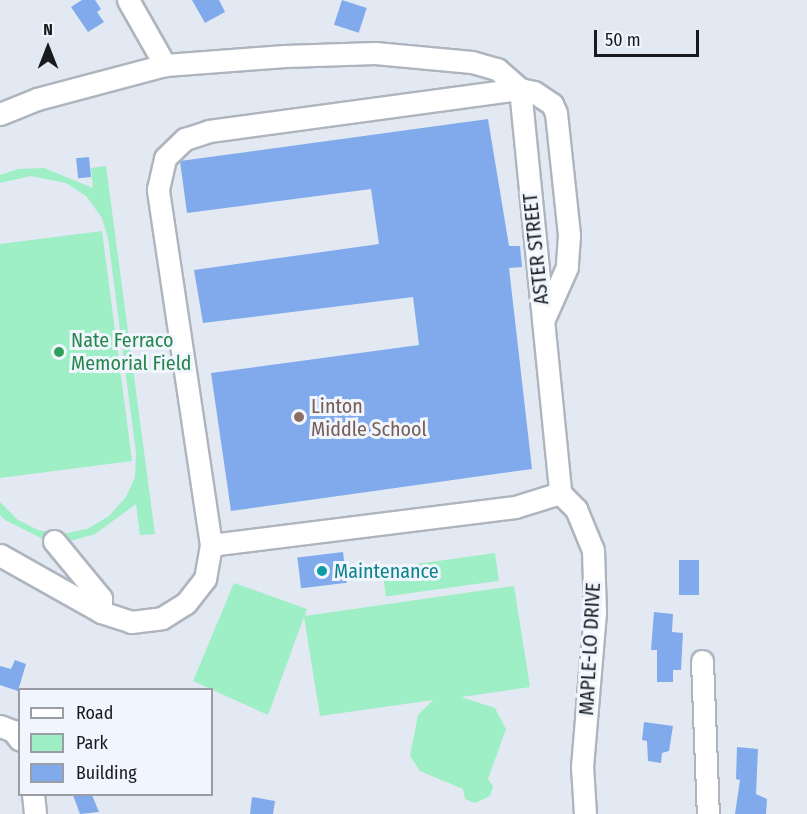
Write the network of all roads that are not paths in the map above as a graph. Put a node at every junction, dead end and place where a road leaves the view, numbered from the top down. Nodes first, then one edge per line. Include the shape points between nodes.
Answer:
1 (128, 0) edge
2 (165, 65) junction
3 (520, 89) junction
4 (0, 114) edge
5 (543, 321) junction
6 (560, 493) junction
7 (54, 541) dead end
8 (211, 546) junction
9 (0, 555) edge
10 (101, 612) junction
11 (702, 661) dead end
12 (0, 726) edge
13 (18, 737) edge
14 (33, 796) edge
15 (35, 814) edge
16 (585, 814) edge
17 (708, 814) edge

1 - 2 street
2 - 3 street via 375,53 472,62 497,69
2 - 4 street via 37,99
3 - 5 street, ASTER STREET
3 - 5 street via 545,98 556,113 569,235 567,267
3 - 8 street via 209,131 185,139 165,158 158,189
5 - 6 street, ASTER STREET
6 - 8 street via 516,507
6 - 16 street, MAPLE-LO DRIVE via 576,509 593,550 596,612 582,766
7 - 10 street via 101,598
8 - 10 street via 205,579 186,603 162,618 131,622
9 - 10 street
11 - 17 street
12 - 13 street
14 - 15 street

